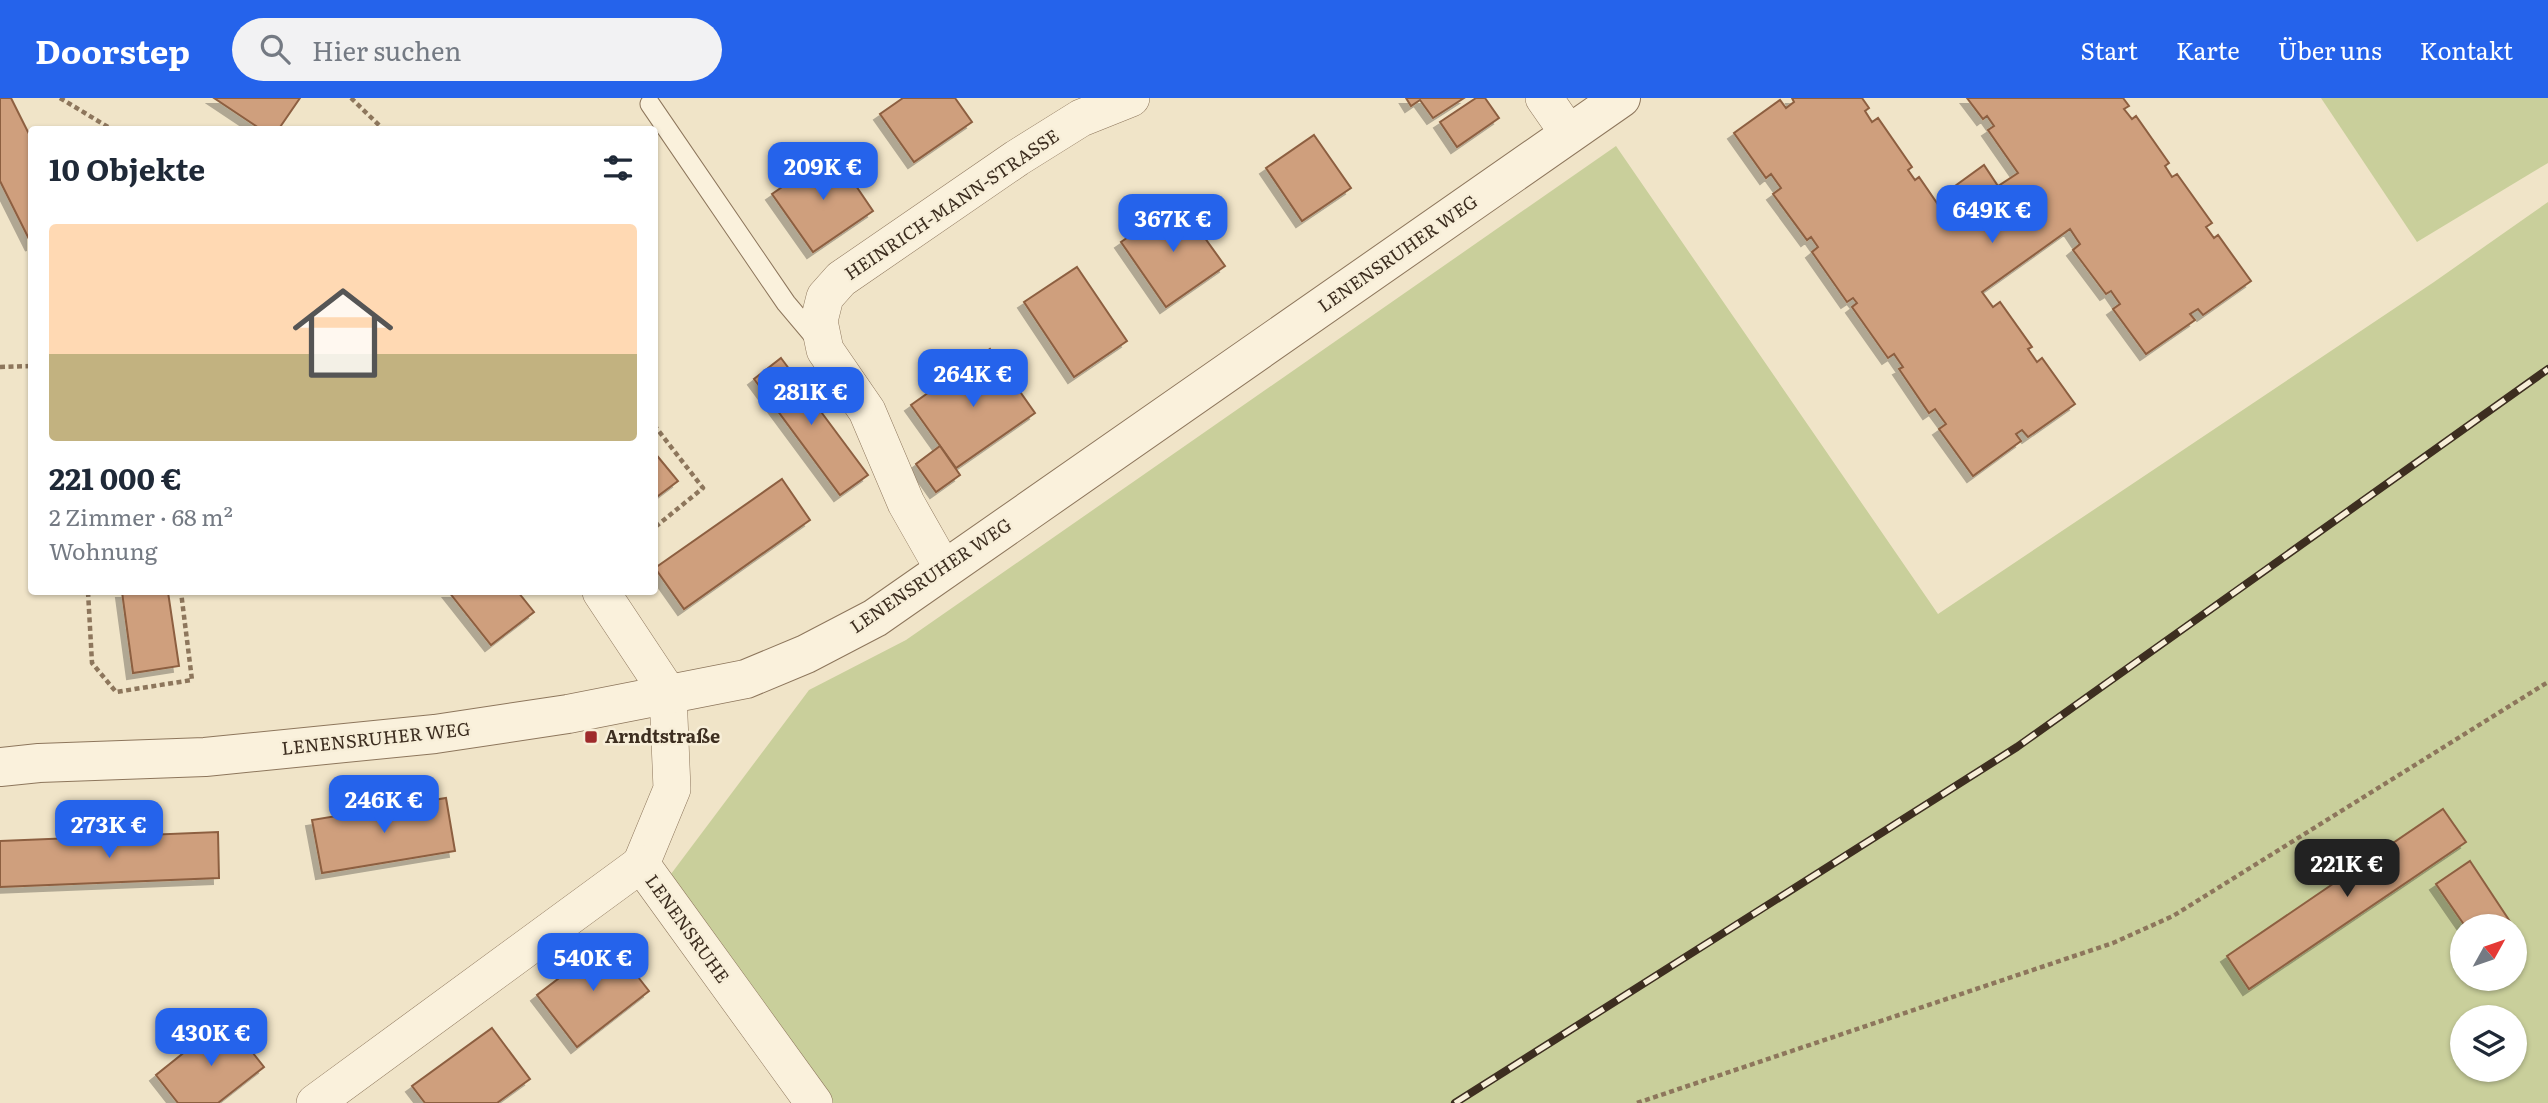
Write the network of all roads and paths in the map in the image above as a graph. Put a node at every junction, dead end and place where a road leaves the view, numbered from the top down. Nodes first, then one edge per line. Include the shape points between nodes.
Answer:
1 (60, 98) edge
2 (351, 98) edge
3 (1131, 98) edge
4 (1544, 98) edge
5 (1621, 98) edge
6 (650, 104) dead end
7 (106, 126) edge
8 (380, 126) edge
9 (1569, 134) junction
10 (825, 350) junction
11 (0, 366) edge
12 (28, 366) edge
13 (658, 430) edge
14 (658, 525) edge
15 (944, 570) junction
16 (88, 595) edge
17 (181, 595) edge
18 (603, 595) edge
19 (2548, 682) edge
20 (668, 693) junction
21 (0, 767) edge
22 (641, 864) junction
23 (315, 1103) edge
24 (814, 1103) edge
25 (1637, 1103) edge

1 - 7 path
2 - 8 path
3 - 10 street, HEINRICH-MANN-STRASSE via 1081,118 1027,151 841,279 825,297 819,321
4 - 9 street
5 - 9 street, LENENSRUHER WEG
6 - 10 lane via 786,303
9 - 15 street, LENENSRUHER WEG
10 - 15 street, HEINRICH-MANN-STRASSE via 867,411 906,503
11 - 12 path
13 - 14 path via 703,488
15 - 20 street, LENENSRUHER WEG via 875,618 806,654 746,679
16 - 17 path via 92,663 116,692 192,680
18 - 20 street
19 - 25 path via 2173,916 2113,943
20 - 21 street, LENENSRUHER WEG via 568,714 388,740 205,757
20 - 22 street, LENENSRUHE via 672,789
22 - 23 street
22 - 24 street, LENENSRUHE

